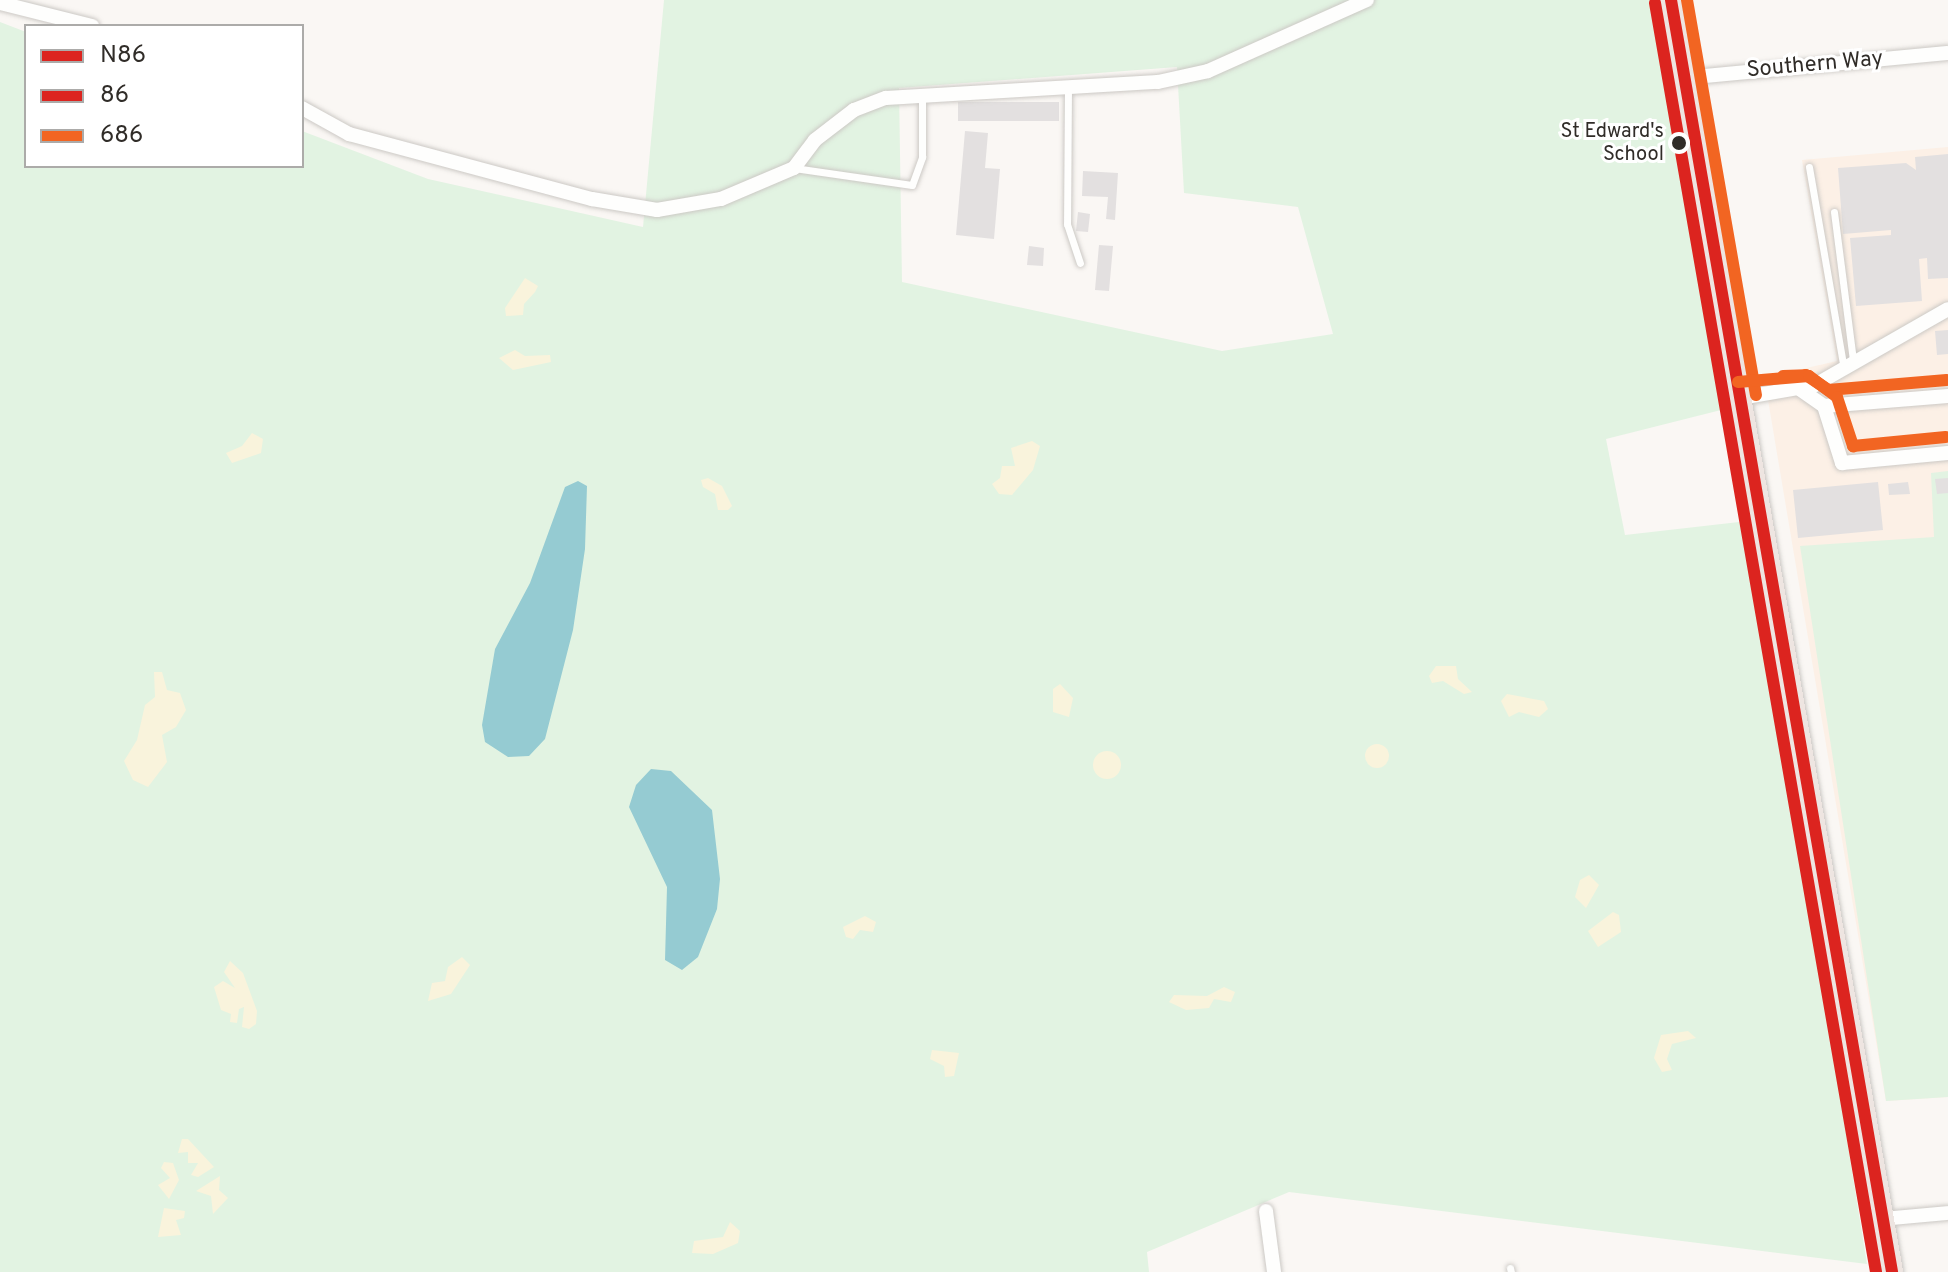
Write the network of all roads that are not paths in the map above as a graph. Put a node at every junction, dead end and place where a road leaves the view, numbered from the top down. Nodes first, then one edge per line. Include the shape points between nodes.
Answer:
1 (1367, 0) edge
2 (1671, 0) edge
3 (0, 3) edge
4 (84, 24) edge
5 (1948, 53) edge
6 (1683, 78) junction
7 (1068, 87) junction
8 (922, 96) junction
9 (304, 109) edge
10 (1809, 167) dead end
11 (794, 168) junction
12 (1834, 212) dead end
13 (1080, 263) dead end
14 (1948, 309) edge
15 (1849, 366) junction
16 (1801, 390) junction
17 (1948, 396) edge
18 (1740, 398) junction
19 (1824, 406) junction
20 (1948, 453) edge
21 (1266, 1211) dead end
22 (1948, 1213) edge
23 (1882, 1219) junction
24 (1274, 1272) edge
25 (1892, 1272) edge

1 - 7 street via 1208,71 1158,82
2 - 6 main road
3 - 4 street
5 - 6 street, Southern Way
6 - 18 main road
7 - 8 street
7 - 13 lane via 1067,224
8 - 11 street via 886,98 854,110 815,140
8 - 11 lane via 922,157 912,185
9 - 11 street via 349,134 592,199 657,210 721,199
10 - 15 lane
12 - 15 lane
14 - 15 street
15 - 16 street
16 - 18 street
16 - 19 street
17 - 19 street
18 - 23 main road
19 - 20 street via 1842,463
21 - 24 street
22 - 23 street
23 - 25 main road

